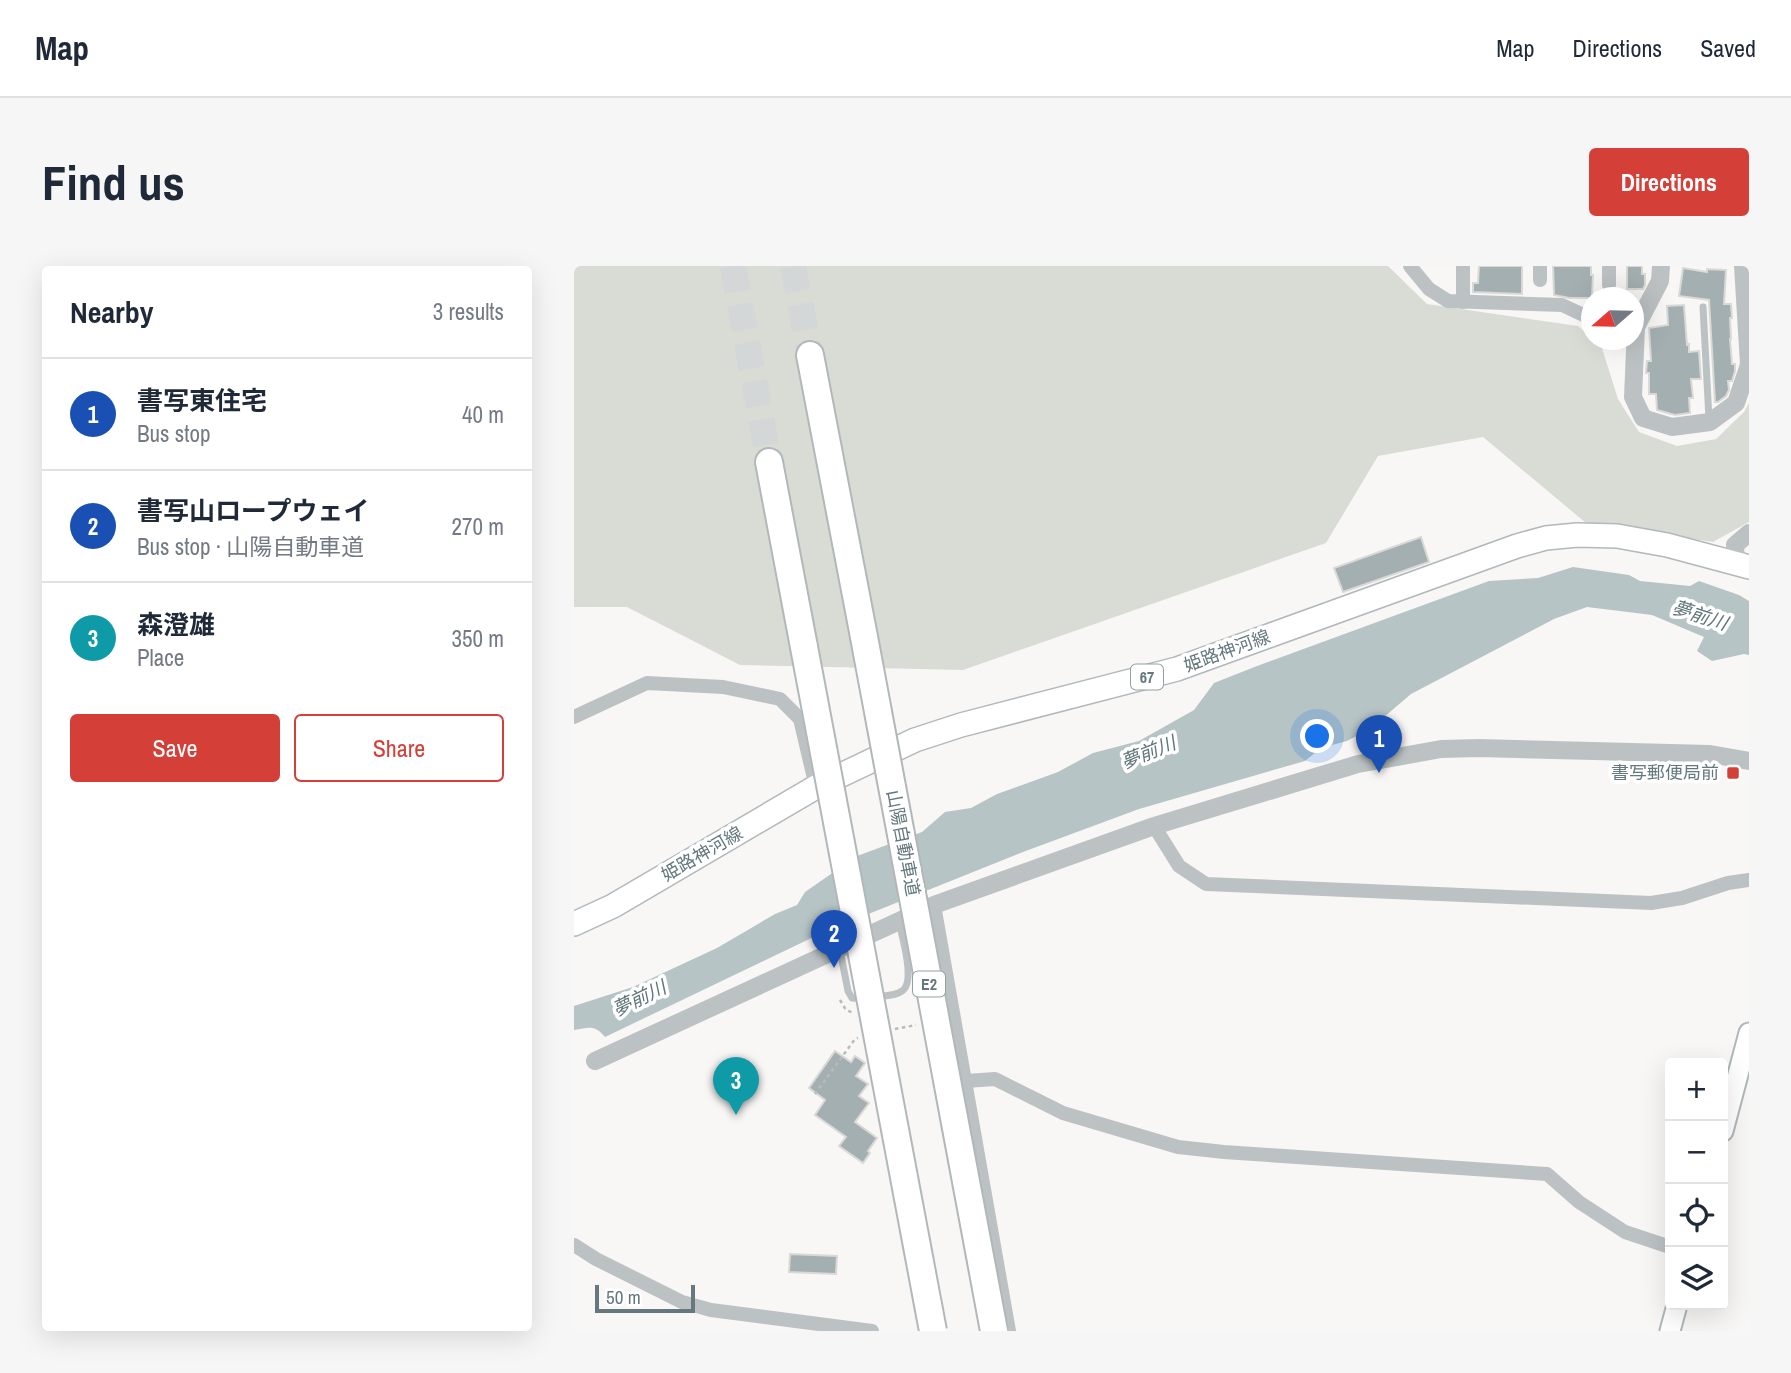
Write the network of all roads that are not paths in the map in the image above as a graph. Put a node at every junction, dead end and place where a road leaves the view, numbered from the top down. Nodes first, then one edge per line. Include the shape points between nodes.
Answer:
1 (1410, 266) edge
2 (1463, 266) edge
3 (1609, 266) edge
4 (1661, 266) edge
5 (1743, 266) edge
6 (1609, 285) dead end
7 (1462, 302) junction
8 (1703, 307) dead end
9 (1644, 310) edge
10 (1581, 314) edge
11 (1634, 350) edge
12 (810, 355) tunnel mouth
13 (1749, 365) edge
14 (1710, 422) junction
15 (769, 462) tunnel mouth
16 (1749, 533) edge
17 (1742, 566) edge
18 (574, 717) edge
19 (1749, 761) edge
20 (816, 787) junction
21 (1154, 826) junction
22 (1749, 880) edge
23 (934, 905) junction
24 (898, 922) junction
25 (574, 925) edge
26 (840, 948) junction
27 (1749, 1033) edge
28 (595, 1061) dead end
29 (966, 1082) junction
30 (1726, 1121) edge
31 (574, 1245) edge
32 (1665, 1245) edge
33 (1676, 1310) edge
34 (872, 1331) edge
35 (933, 1331) edge
36 (995, 1331) edge
37 (1009, 1331) edge
38 (1670, 1331) edge

1 - 7 street via 1429,289 1448,301
2 - 7 street
3 - 6 street
4 - 9 street via 1660,281
5 - 13 street
7 - 10 street via 1562,305
8 - 14 lane
11 - 14 street via 1633,397 1643,418 1672,427
12 - 36 highway, 山陽自動車道 / E2, bridge
13 - 14 street via 1736,403
15 - 35 highway, bridge
16 - 17 street via 1735,545
17 - 20 main road, 姫路神河線 / 67 via 1617,536 1546,538 1177,669 950,728
18 - 20 street via 647,683 723,687 780,699 800,719
19 - 21 street via 1659,751 1441,750 1358,764
20 - 25 main road, 姫路神河線 / 67
21 - 22 street via 1179,866 1206,884 1651,903
21 - 23 street
23 - 24 street
23 - 29 street
24 - 26 street
24 - 26 lane via 909,975 901,992 852,998
26 - 28 street
27 - 30 main road
29 - 32 street via 995,1079 1063,1113 1178,1147 1547,1174 1579,1202 1625,1231
29 - 37 street
31 - 34 street via 682,1302 711,1310
33 - 38 main road

